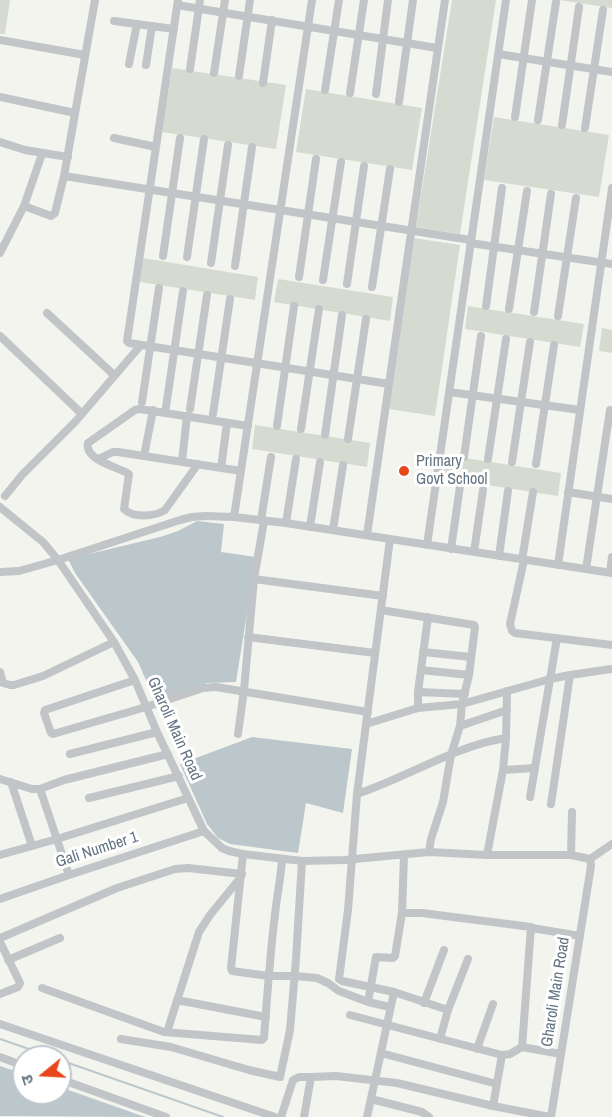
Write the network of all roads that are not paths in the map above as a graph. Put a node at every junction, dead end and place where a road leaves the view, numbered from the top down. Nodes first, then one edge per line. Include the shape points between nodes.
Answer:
1 (95, 0) edge
2 (225, 0) edge
3 (250, 0) edge
4 (312, 0) edge
5 (339, 0) edge
6 (364, 0) edge
7 (388, 0) edge
8 (413, 0) edge
9 (445, 0) edge
10 (506, 0) edge
11 (532, 0) edge
12 (178, 2) edge
13 (556, 2) dead end
14 (199, 4) edge
15 (579, 7) dead end
16 (603, 9) dead end
17 (223, 12) junction
18 (248, 16) junction
19 (272, 20) junction
20 (114, 21) dead end
21 (137, 24) junction
22 (152, 26) junction
23 (308, 26) junction
24 (174, 29) junction
25 (334, 31) junction
26 (359, 35) junction
27 (383, 39) junction
28 (0, 40) edge
29 (407, 43) junction
30 (437, 48) junction
31 (498, 54) junction
32 (85, 55) junction
33 (524, 58) junction
34 (547, 61) junction
35 (129, 64) dead end
36 (147, 65) dead end
37 (570, 65) junction
38 (190, 69) dead end
39 (594, 69) junction
40 (612, 72) edge
41 (214, 73) dead end
42 (239, 76) dead end
43 (263, 83) dead end
44 (325, 90) dead end
45 (350, 93) dead end
46 (376, 93) dead end
47 (0, 97) edge
48 (399, 102) dead end
49 (75, 114) junction
50 (515, 117) dead end
51 (538, 120) dead end
52 (562, 125) dead end
53 (585, 128) dead end
54 (114, 138) dead end
55 (180, 138) dead end
56 (204, 140) dead end
57 (0, 142) edge
58 (228, 145) dead end
59 (156, 147) junction
60 (252, 147) dead end
61 (42, 154) junction
62 (68, 157) junction
63 (316, 159) dead end
64 (341, 162) dead end
65 (364, 166) dead end
66 (390, 170) dead end
67 (64, 176) junction
68 (502, 188) dead end
69 (612, 188) edge
70 (150, 189) junction
71 (527, 191) dead end
72 (172, 193) junction
73 (551, 194) dead end
74 (196, 196) junction
75 (576, 198) dead end
76 (220, 200) junction
77 (244, 204) junction
78 (24, 206) junction
79 (280, 210) junction
80 (308, 214) junction
81 (332, 218) junction
82 (356, 222) junction
83 (381, 226) junction
84 (412, 231) junction
85 (470, 241) junction
86 (494, 246) junction
87 (518, 250) junction
88 (0, 253) edge
89 (542, 254) junction
90 (163, 256) dead end
91 (187, 257) dead end
92 (567, 257) junction
93 (602, 262) junction
94 (211, 263) dead end
95 (612, 264) edge
96 (235, 266) dead end
97 (299, 277) dead end
98 (323, 280) dead end
99 (347, 284) dead end
100 (372, 287) dead end
101 (159, 288) dead end
102 (183, 291) dead end
103 (207, 295) dead end
104 (230, 299) dead end
105 (294, 306) dead end
106 (486, 306) dead end
107 (319, 309) dead end
108 (509, 309) dead end
109 (534, 312) dead end
110 (47, 314) dead end
111 (342, 315) dead end
112 (558, 316) dead end
113 (366, 320) dead end
114 (0, 336) edge
115 (481, 336) dead end
116 (506, 339) dead end
117 (530, 342) dead end
118 (141, 345) junction
119 (554, 345) dead end
120 (150, 346) junction
121 (174, 350) junction
122 (198, 354) junction
123 (221, 358) junction
124 (257, 363) junction
125 (286, 368) junction
126 (310, 371) junction
127 (114, 375) junction
128 (333, 375) junction
129 (357, 379) junction
130 (389, 384) junction
131 (449, 392) junction
132 (473, 395) junction
133 (497, 399) junction
134 (142, 402) dead end
135 (521, 402) junction
136 (545, 405) junction
137 (166, 407) dead end
138 (153, 410) junction
139 (580, 410) junction
140 (610, 410) dead end
141 (189, 413) junction
142 (82, 414) junction
143 (213, 414) dead end
144 (227, 423) junction
145 (248, 426) junction
146 (277, 426) dead end
147 (301, 429) dead end
148 (325, 435) dead end
149 (348, 439) dead end
150 (144, 456) junction
151 (271, 457) dead end
152 (464, 457) dead end
153 (98, 459) junction
154 (296, 459) dead end
155 (488, 459) dead end
156 (182, 461) junction
157 (320, 462) dead end
158 (512, 462) dead end
159 (198, 464) junction
160 (536, 464) dead end
161 (343, 465) dead end
162 (221, 468) junction
163 (241, 471) junction
164 (460, 486) dead end
165 (483, 490) dead end
166 (508, 491) dead end
167 (532, 492) dead end
168 (568, 492) junction
169 (3, 494) edge
170 (597, 496) junction
171 (612, 498) edge
172 (0, 506) edge
173 (234, 517) junction
174 (263, 520) junction
175 (286, 524) junction
176 (310, 527) junction
177 (333, 530) junction
178 (367, 535) junction
179 (390, 539) junction
180 (427, 545) junction
181 (451, 549) junction
182 (474, 552) junction
183 (499, 556) junction
184 (612, 557) edge
185 (58, 560) junction
186 (523, 560) junction
187 (558, 566) junction
188 (585, 569) junction
189 (0, 572) edge
190 (611, 573) edge
191 (254, 579) junction
192 (383, 596) junction
193 (381, 610) junction
194 (428, 617) junction
195 (248, 637) junction
196 (557, 638) junction
197 (114, 642) junction
198 (612, 645) edge
199 (423, 652) junction
200 (375, 653) junction
201 (471, 657) junction
202 (611, 669) edge
203 (421, 670) junction
204 (0, 672) edge
205 (469, 675) junction
206 (570, 675) junction
207 (550, 679) junction
208 (135, 680) junction
209 (244, 690) junction
210 (507, 691) junction
211 (418, 692) junction
212 (465, 694) junction
213 (462, 704) junction
214 (146, 707) junction
215 (418, 708) junction
216 (507, 710) junction
217 (368, 712) junction
218 (366, 724) junction
219 (460, 726) junction
220 (157, 732) junction
221 (238, 734) dead end
222 (506, 738) junction
223 (70, 754) dead end
224 (168, 754) junction
225 (451, 754) junction
226 (535, 768) junction
227 (503, 770) junction
228 (179, 776) junction
229 (0, 779) edge
230 (11, 782) junction
231 (40, 789) junction
232 (357, 794) junction
233 (530, 797) dead end
234 (89, 798) dead end
235 (188, 798) junction
236 (551, 804) dead end
237 (572, 812) dead end
238 (204, 831) junction
239 (57, 839) junction
240 (612, 844) edge
241 (32, 846) junction
242 (429, 852) junction
243 (243, 854) junction
244 (0, 855) edge
245 (404, 855) junction
246 (487, 855) junction
247 (571, 855) junction
248 (282, 859) junction
249 (352, 859) junction
250 (590, 859) junction
251 (302, 861) junction
252 (69, 874) junction
253 (242, 875) junction
254 (0, 899) edge
255 (402, 913) junction
256 (532, 928) junction
257 (580, 936) junction
258 (60, 938) dead end
259 (0, 940) edge
260 (444, 950) dead end
261 (468, 959) dead end
262 (8, 960) junction
263 (269, 976) junction
264 (295, 976) junction
265 (371, 987) junction
266 (42, 988) dead end
267 (394, 992) junction
268 (0, 994) edge
269 (177, 1000) junction
270 (368, 1002) junction
271 (424, 1003) junction
272 (493, 1004) dead end
273 (390, 1006) junction
274 (448, 1010) junction
275 (350, 1015) dead end
276 (266, 1017) junction
277 (0, 1024) edge
278 (386, 1024) junction
279 (167, 1032) junction
280 (121, 1039) dead end
281 (440, 1039) junction
282 (522, 1047) junction
283 (477, 1049) junction
284 (381, 1053) junction
285 (561, 1054) junction
286 (502, 1056) junction
287 (280, 1077) junction
288 (311, 1077) junction
289 (293, 1080) junction
290 (376, 1080) junction
291 (72, 1083) edge
292 (497, 1084) junction
293 (371, 1100) junction
294 (493, 1106) junction
295 (166, 1117) edge
296 (275, 1117) edge
297 (281, 1117) edge
298 (304, 1117) edge
299 (367, 1117) edge
300 (429, 1117) edge
301 (551, 1117) edge

1 - 32 street
2 - 17 street
3 - 18 street
4 - 23 street
5 - 25 street
6 - 26 street
7 - 27 street
8 - 29 street
9 - 30 street
10 - 31 street
11 - 33 street
12 - 14 street
12 - 24 street
13 - 34 street
14 - 17 street
14 - 38 street
15 - 37 street
16 - 39 street
17 - 18 street
17 - 41 street
18 - 19 street
18 - 42 street
19 - 23 street
19 - 43 street
20 - 21 street
21 - 22 street
21 - 35 street
22 - 24 street
22 - 36 street
23 - 25 street
23 - 79 street
24 - 59 street
25 - 26 street
25 - 44 street
26 - 27 street
26 - 45 street
27 - 29 street
27 - 46 street
28 - 32 street
29 - 30 street
29 - 48 street
30 - 84 street
31 - 33 street
31 - 85 street
32 - 49 street
33 - 34 street
33 - 50 street
34 - 37 street
34 - 51 street
37 - 39 street
37 - 52 street
39 - 40 street
39 - 53 street
47 - 49 street
49 - 62 street
54 - 59 street
55 - 72 street
56 - 74 street
57 - 61 street
58 - 76 street
59 - 70 street
60 - 77 street
61 - 62 street
61 - 78 street
62 - 67 street
63 - 80 street
64 - 81 street
65 - 82 street
66 - 83 street
67 - 70 street
67 - 78 street via 53,216
68 - 86 street
69 - 93 street
70 - 72 street
70 - 118 street via 127,341
71 - 87 street
72 - 74 street
72 - 90 street
73 - 89 street
74 - 76 street
74 - 91 street
75 - 92 street
76 - 77 street
76 - 94 street
77 - 79 street
77 - 96 street
78 - 88 street
79 - 80 street
79 - 124 street
80 - 81 street
80 - 97 street
81 - 82 street
81 - 98 street
82 - 83 street
82 - 99 street
83 - 84 street
83 - 100 street
84 - 85 street
84 - 130 street
85 - 86 street
85 - 131 street
86 - 87 street
86 - 106 street
87 - 89 street
87 - 108 street
89 - 92 street
89 - 109 street
92 - 93 street
92 - 112 street
93 - 95 street
93 - 139 street
101 - 120 street
102 - 121 street
103 - 122 street
104 - 123 street
105 - 125 street
107 - 126 street
110 - 127 street
111 - 128 street
113 - 129 street
114 - 142 street
115 - 132 street
116 - 133 street
117 - 135 street
118 - 120 street
118 - 127 street
119 - 136 street
120 - 121 street
120 - 134 street
121 - 122 street
121 - 137 street
122 - 123 street
122 - 141 street
123 - 124 street
123 - 143 street
124 - 125 street
124 - 145 street
125 - 126 street
125 - 146 street
126 - 128 street
126 - 147 street
127 - 142 street
128 - 129 street
128 - 148 street
129 - 130 street
129 - 149 street
130 - 178 street
131 - 132 street
131 - 180 street
132 - 133 street
132 - 152 street
133 - 135 street
133 - 155 street
135 - 136 street
135 - 158 street
136 - 139 street
136 - 160 street
138 - 141 street
138 - 150 street
138 - 153 street via 135,410 88,443 88,451
139 - 168 street
140 - 170 street
141 - 144 street
141 - 156 street
142 - 169 street
144 - 145 street
144 - 162 street
145 - 163 street
150 - 153 street via 115,452
150 - 156 street
151 - 174 street
153 - 159 street via 129,474 125,510 150,515 165,510
154 - 175 street
156 - 159 street
157 - 176 street
159 - 162 street
161 - 177 street
162 - 163 street
163 - 173 street
164 - 181 street
165 - 182 street
166 - 183 street
167 - 186 street
168 - 170 street
168 - 187 street
169 - 172 street
170 - 171 street
170 - 188 street
172 - 185 street, Gharoli Main Road
173 - 174 street
173 - 185 street via 180,520
174 - 175 street
174 - 191 street
175 - 176 street
176 - 177 street
177 - 178 street
178 - 179 street
179 - 180 street
179 - 192 street
180 - 181 street
181 - 182 street
182 - 183 street
183 - 186 street
184 - 190 street
185 - 189 street
185 - 197 street, Gharoli Main Road
186 - 187 street
186 - 196 street via 510,628 515,633
187 - 188 street
188 - 190 street
191 - 192 street
191 - 195 street
192 - 193 street
193 - 194 street
193 - 200 street
194 - 199 street
194 - 201 street via 474,625
195 - 200 street
195 - 209 street
196 - 198 street
196 - 207 street
197 - 204 street via 43,676 14,685 3,682
197 - 208 street, Gharoli Main Road
199 - 201 street
199 - 203 street
200 - 217 street
201 - 205 street
202 - 206 street
203 - 205 street
203 - 211 street
205 - 212 street
206 - 207 street
206 - 236 street
207 - 210 street
207 - 226 street
208 - 214 street, Gharoli Main Road
208 - 214 street via 45,710 51,733
209 - 214 street via 203,688
209 - 217 street
209 - 221 street
210 - 213 street
210 - 216 street
211 - 212 street
211 - 215 street
212 - 213 street
213 - 215 street
213 - 219 street
214 - 220 street, Gharoli Main Road
215 - 218 street
216 - 219 street
216 - 222 street
217 - 218 street
218 - 232 street
219 - 225 street
220 - 223 street
220 - 224 street, Gharoli Main Road
222 - 225 street
222 - 227 street
224 - 228 street, Gharoli Main Road
224 - 231 street
225 - 232 street
225 - 242 street
226 - 227 street
226 - 233 street
227 - 246 street
228 - 234 street
228 - 235 street, Gharoli Main Road
229 - 230 street
230 - 231 street
230 - 241 street
231 - 239 street
232 - 249 street
235 - 238 street, Gharoli Main Road
235 - 239 street
237 - 247 street
238 - 243 street, Gharoli Main Road via 222,848
238 - 252 street, Gali Number 1
239 - 241 street
239 - 252 street
240 - 250 street
241 - 244 street
242 - 245 street, Gharoli Main Road
242 - 246 street, Gharoli Main Road
243 - 248 street, Gharoli Main Road
243 - 253 street
245 - 249 street, Gharoli Main Road
245 - 255 street
246 - 247 street, Gharoli Main Road
247 - 250 street, Gharoli Main Road
248 - 251 street, Gharoli Main Road
248 - 263 street
249 - 251 street, Gharoli Main Road
249 - 265 street via 339,978
250 - 257 street, Gharoli Main Road
251 - 264 street
252 - 254 street, Gali Number 1
253 - 259 street via 175,869 117,888
253 - 263 street via 231,968
253 - 269 street via 199,932
255 - 256 street
255 - 265 street via 395,956 376,957
256 - 257 street
256 - 282 street
257 - 285 street, Gharoli Main Road
258 - 262 street
259 - 262 street
260 - 271 street
261 - 274 street
262 - 268 street via 20,986
263 - 264 street
263 - 276 street
264 - 270 street via 317,978 339,992
264 - 287 street
265 - 267 street
265 - 270 street
266 - 279 street
267 - 271 street
267 - 273 street
269 - 276 street
269 - 279 street
270 - 273 street
271 - 274 street
272 - 283 street
273 - 278 street
274 - 281 street
275 - 278 street
276 - 279 street via 264,1038 260,1041
277 - 296 street
278 - 281 street
278 - 284 street
280 - 287 street via 171,1047
281 - 283 street
282 - 285 street
282 - 286 street
283 - 286 street
284 - 290 street
284 - 292 street
285 - 301 street, Gharoli Main Road
286 - 292 street
287 - 289 street
288 - 289 street
288 - 290 street
288 - 298 street
289 - 297 street
290 - 293 street
290 - 294 street
291 - 295 street
292 - 294 street
293 - 299 street
293 - 300 street
294 - 301 street

